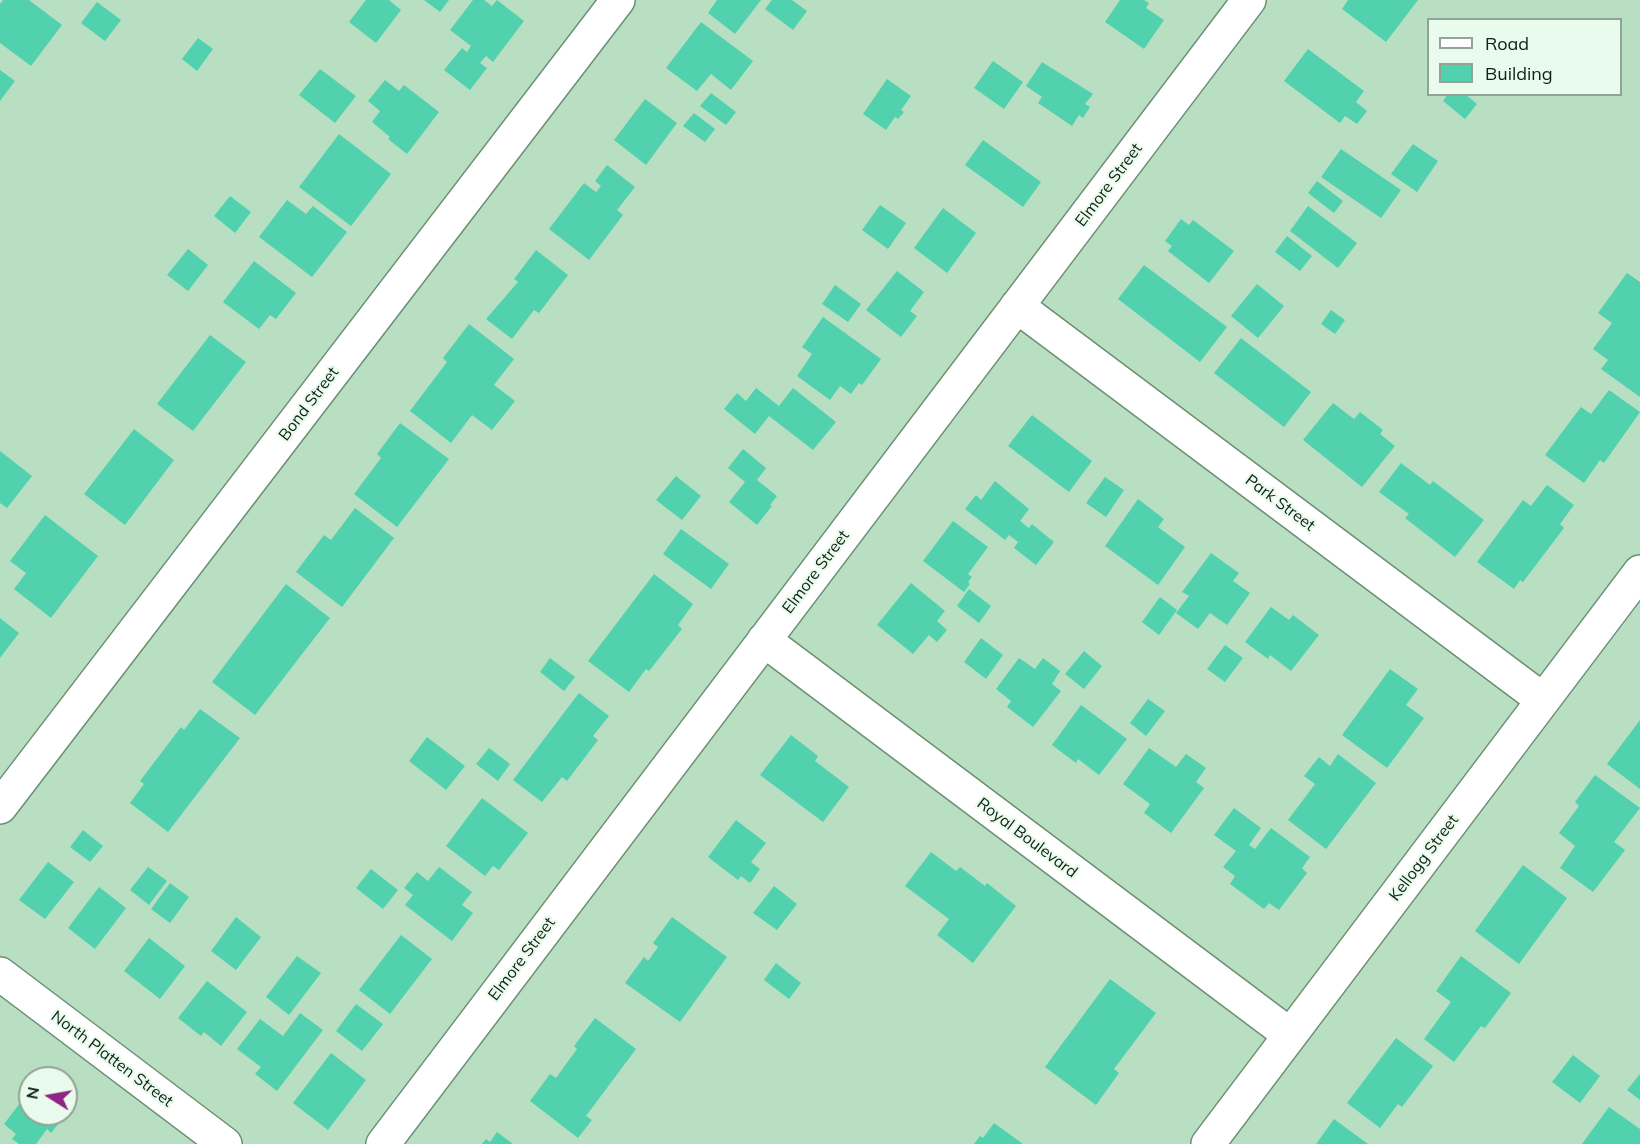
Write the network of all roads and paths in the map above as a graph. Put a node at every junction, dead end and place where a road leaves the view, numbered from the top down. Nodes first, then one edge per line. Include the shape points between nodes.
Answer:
1 (618, 0) edge
2 (1249, 0) edge
3 (1017, 306) junction
4 (1640, 572) edge
5 (764, 640) junction
6 (1543, 700) junction
7 (0, 807) edge
8 (0, 974) edge
9 (1290, 1035) junction
10 (225, 1144) edge
11 (382, 1144) edge
12 (1208, 1144) edge

1 - 7 street, Bond Street
2 - 3 street, Elmore Street
3 - 5 street, Elmore Street
3 - 6 street, Park Street
4 - 6 street, Kellogg Street
5 - 9 street, Royal Boulevard
5 - 11 street, Elmore Street
6 - 9 street, Kellogg Street
8 - 10 street, North Platten Street
9 - 12 street, Kellogg Street

